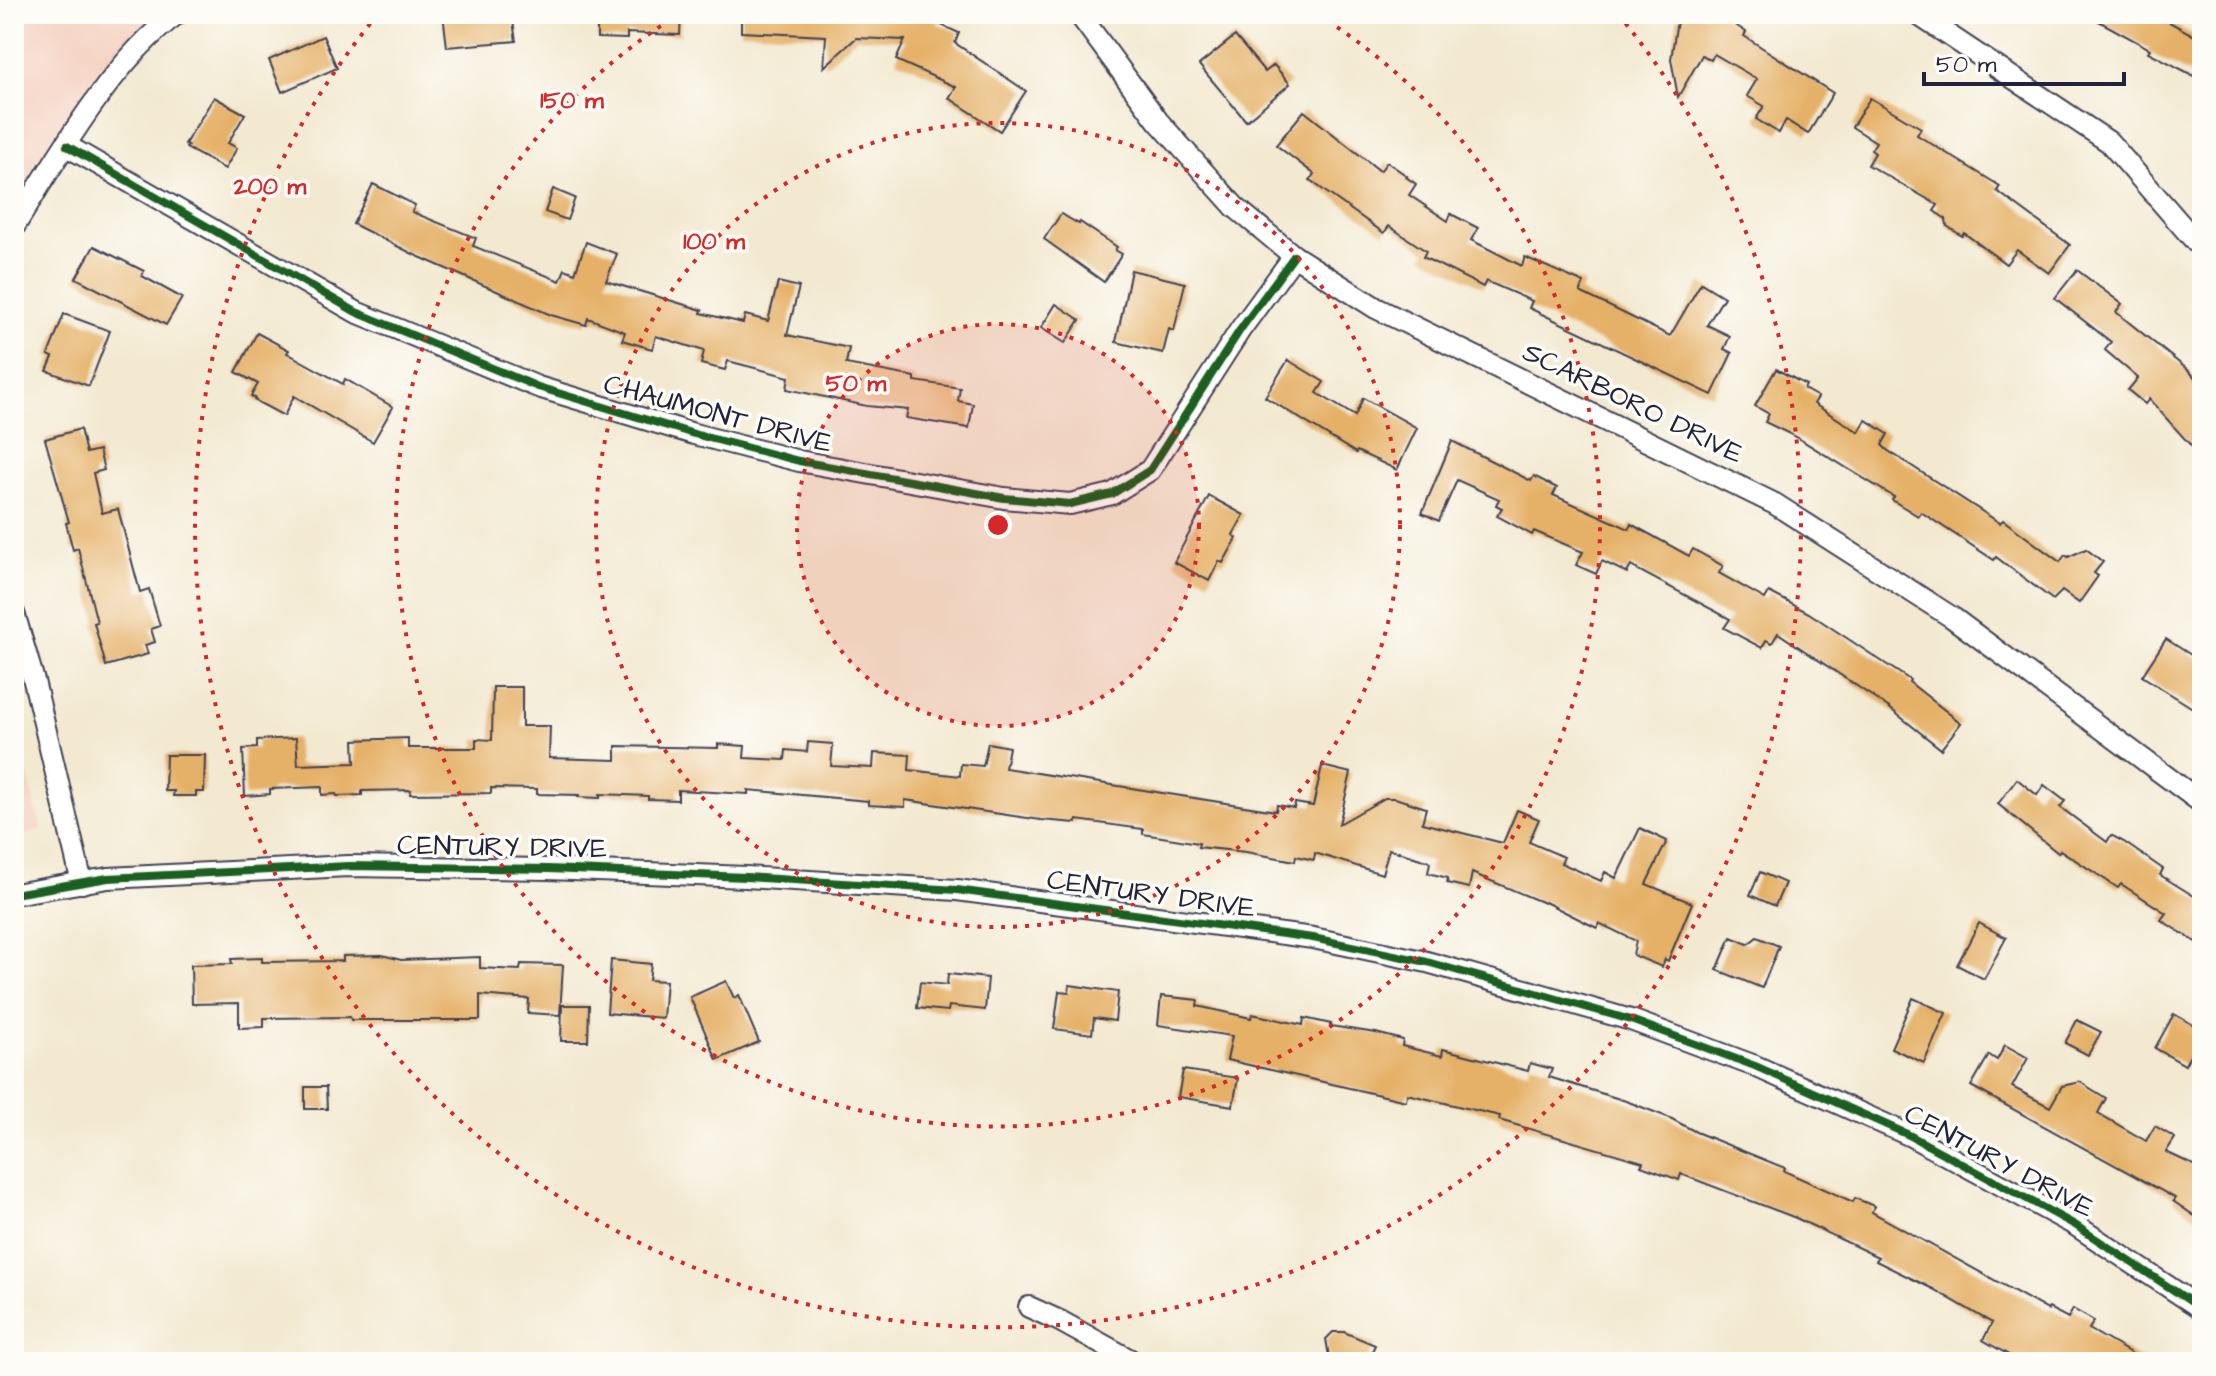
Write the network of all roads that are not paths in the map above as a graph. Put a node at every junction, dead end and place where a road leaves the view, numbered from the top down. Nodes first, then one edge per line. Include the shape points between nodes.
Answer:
1 (177, 14) edge
2 (1079, 14) edge
3 (1917, 14) edge
4 (67, 146) junction
5 (14, 227) edge
6 (2202, 249) edge
7 (1294, 256) junction
8 (14, 613) edge
9 (2202, 803) edge
10 (82, 883) junction
11 (14, 894) edge
12 (1029, 1307) dead end
13 (2202, 1309) edge
14 (1134, 1362) edge

1 - 4 street via 116,72
2 - 7 street, SCARBORO DRIVE via 1196,164 1235,207
3 - 6 street via 2109,142
4 - 5 street
4 - 7 street, CHAUMONT DRIVE via 356,312 538,387 799,461 1004,498 1070,504 1112,494 1150,470
7 - 9 street, SCARBORO DRIVE via 1376,308 1775,504 1953,618
8 - 10 street
10 - 11 street, CENTURY DRIVE
10 - 13 street, CENTURY DRIVE via 348,866 746,877 957,890 1327,941 1427,962 1631,1020 1755,1066 1909,1135 2062,1218
12 - 14 street

